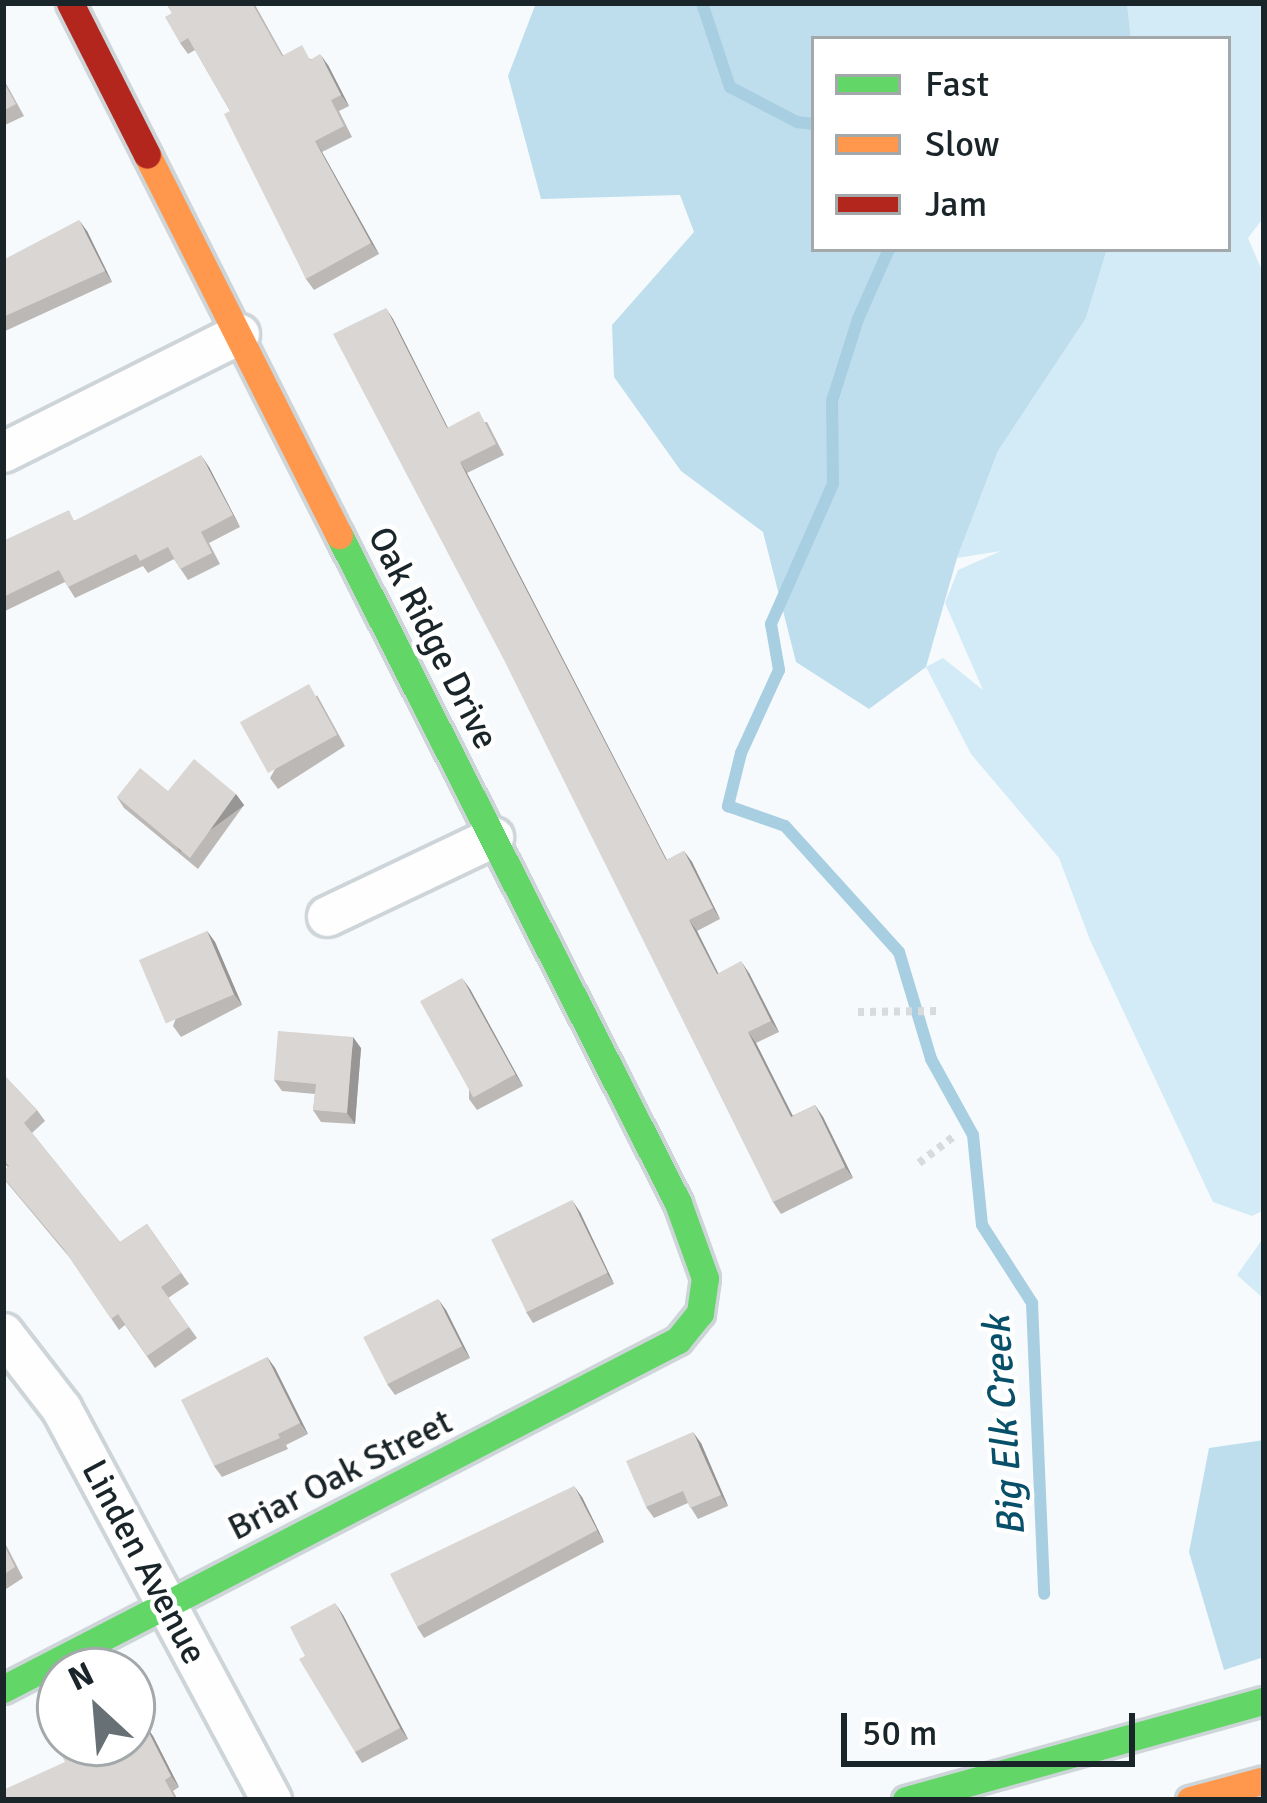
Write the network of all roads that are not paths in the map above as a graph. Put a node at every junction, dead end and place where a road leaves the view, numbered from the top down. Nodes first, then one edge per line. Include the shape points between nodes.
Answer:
1 (70, 3) edge
2 (239, 334) junction
3 (3, 452) edge
4 (493, 838) junction
5 (327, 916) dead end
6 (700, 1313) joint
7 (3, 1333) edge
8 (169, 1604) junction
9 (3, 1689) edge
10 (1264, 1701) edge
11 (1264, 1780) edge
12 (271, 1800) edge
13 (906, 1800) edge
14 (1190, 1800) edge

1 - 2 street, Oak Ridge Drive
2 - 3 street
2 - 4 street, Oak Ridge Drive
4 - 5 street
4 - 6 street, Oak Ridge Drive via 678,1202 702,1266
6 - 8 street, Briar Oak Street via 678,1340
7 - 8 street, Linden Avenue via 61,1408
8 - 9 street, Briar Oak Street
8 - 12 street, Linden Avenue
10 - 13 street
11 - 14 street

